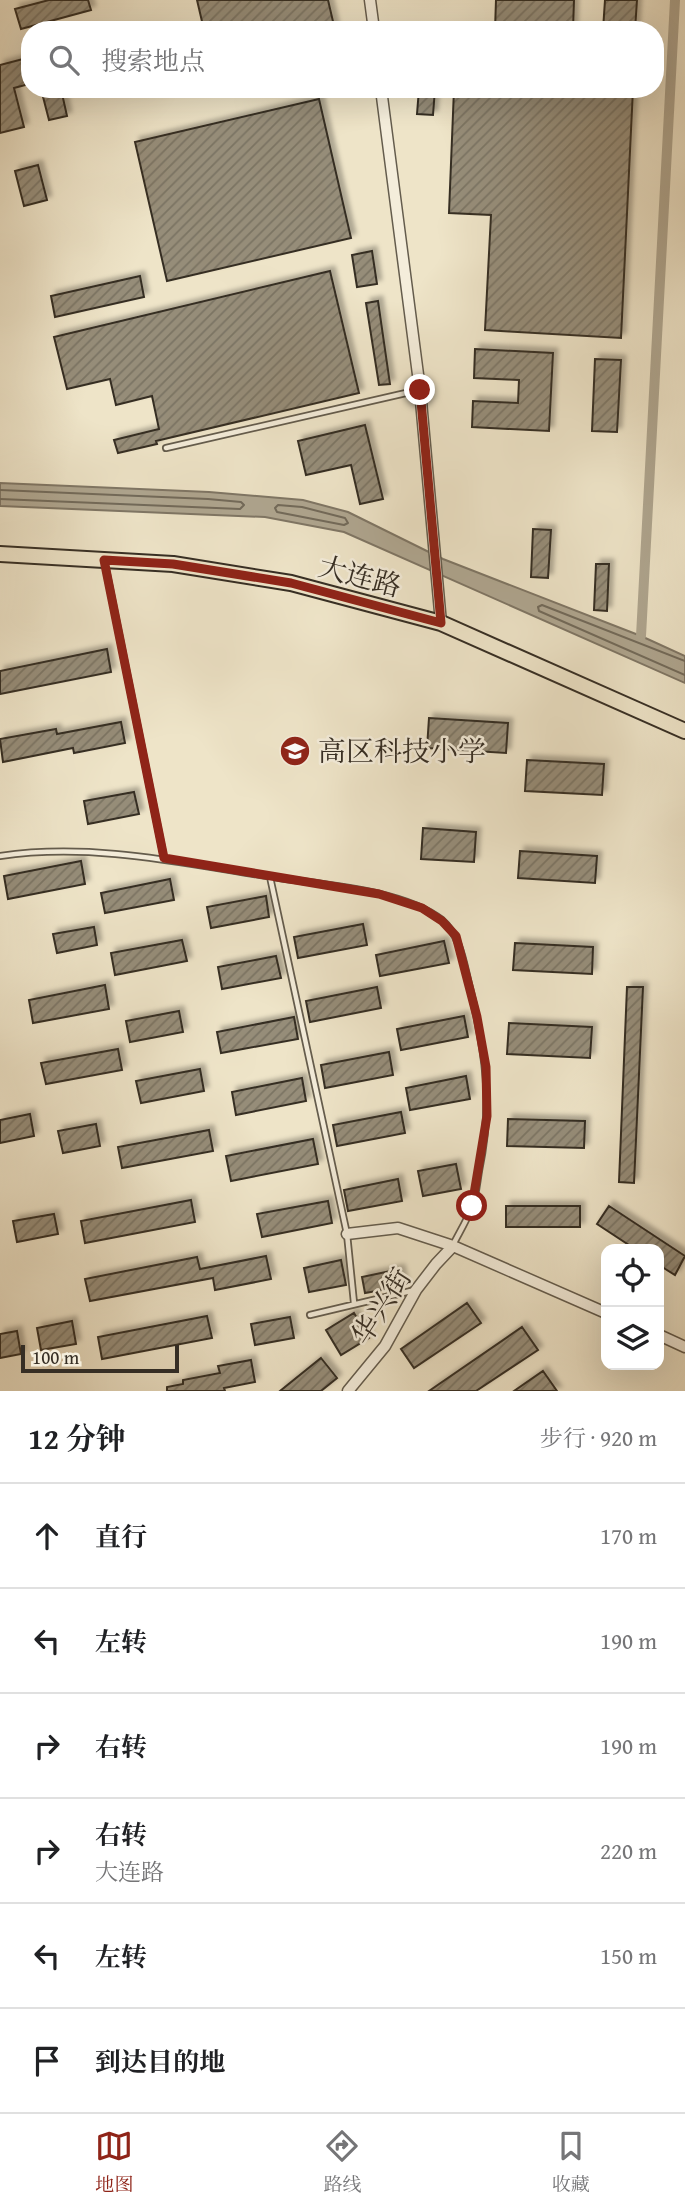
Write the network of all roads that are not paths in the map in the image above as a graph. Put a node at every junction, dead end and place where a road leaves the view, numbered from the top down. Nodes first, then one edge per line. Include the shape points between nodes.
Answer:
1 (370, 0) edge
2 (373, 21) edge
3 (382, 98) edge
4 (420, 390) junction
5 (166, 448) dead end
6 (0, 554) edge
7 (104, 560) junction
8 (441, 623) junction
9 (685, 731) edge
10 (0, 856) edge
11 (164, 858) junction
12 (271, 877) junction
13 (347, 1234) junction
14 (453, 1246) junction
15 (416, 1290) junction
16 (354, 1303) junction
17 (601, 1311) edge
18 (310, 1315) dead end
19 (664, 1337) edge
20 (685, 1347) edge
21 (348, 1391) edge

1 - 2 street
3 - 4 street
4 - 5 lane
4 - 8 street
6 - 7 main road, 大连路
7 - 8 main road, 大连路 via 173,564 291,583
7 - 11 lane
8 - 9 main road, 大连路
10 - 11 lane via 84,852
11 - 12 lane
12 - 13 lane
12 - 14 lane via 379,894 422,908 456,936 486,1067 487,1116 472,1206
13 - 14 street via 398,1228
13 - 16 lane
14 - 15 street, 华兴街
14 - 17 street
15 - 16 lane
15 - 21 street, 华兴街 via 385,1346
16 - 18 lane
19 - 20 street

